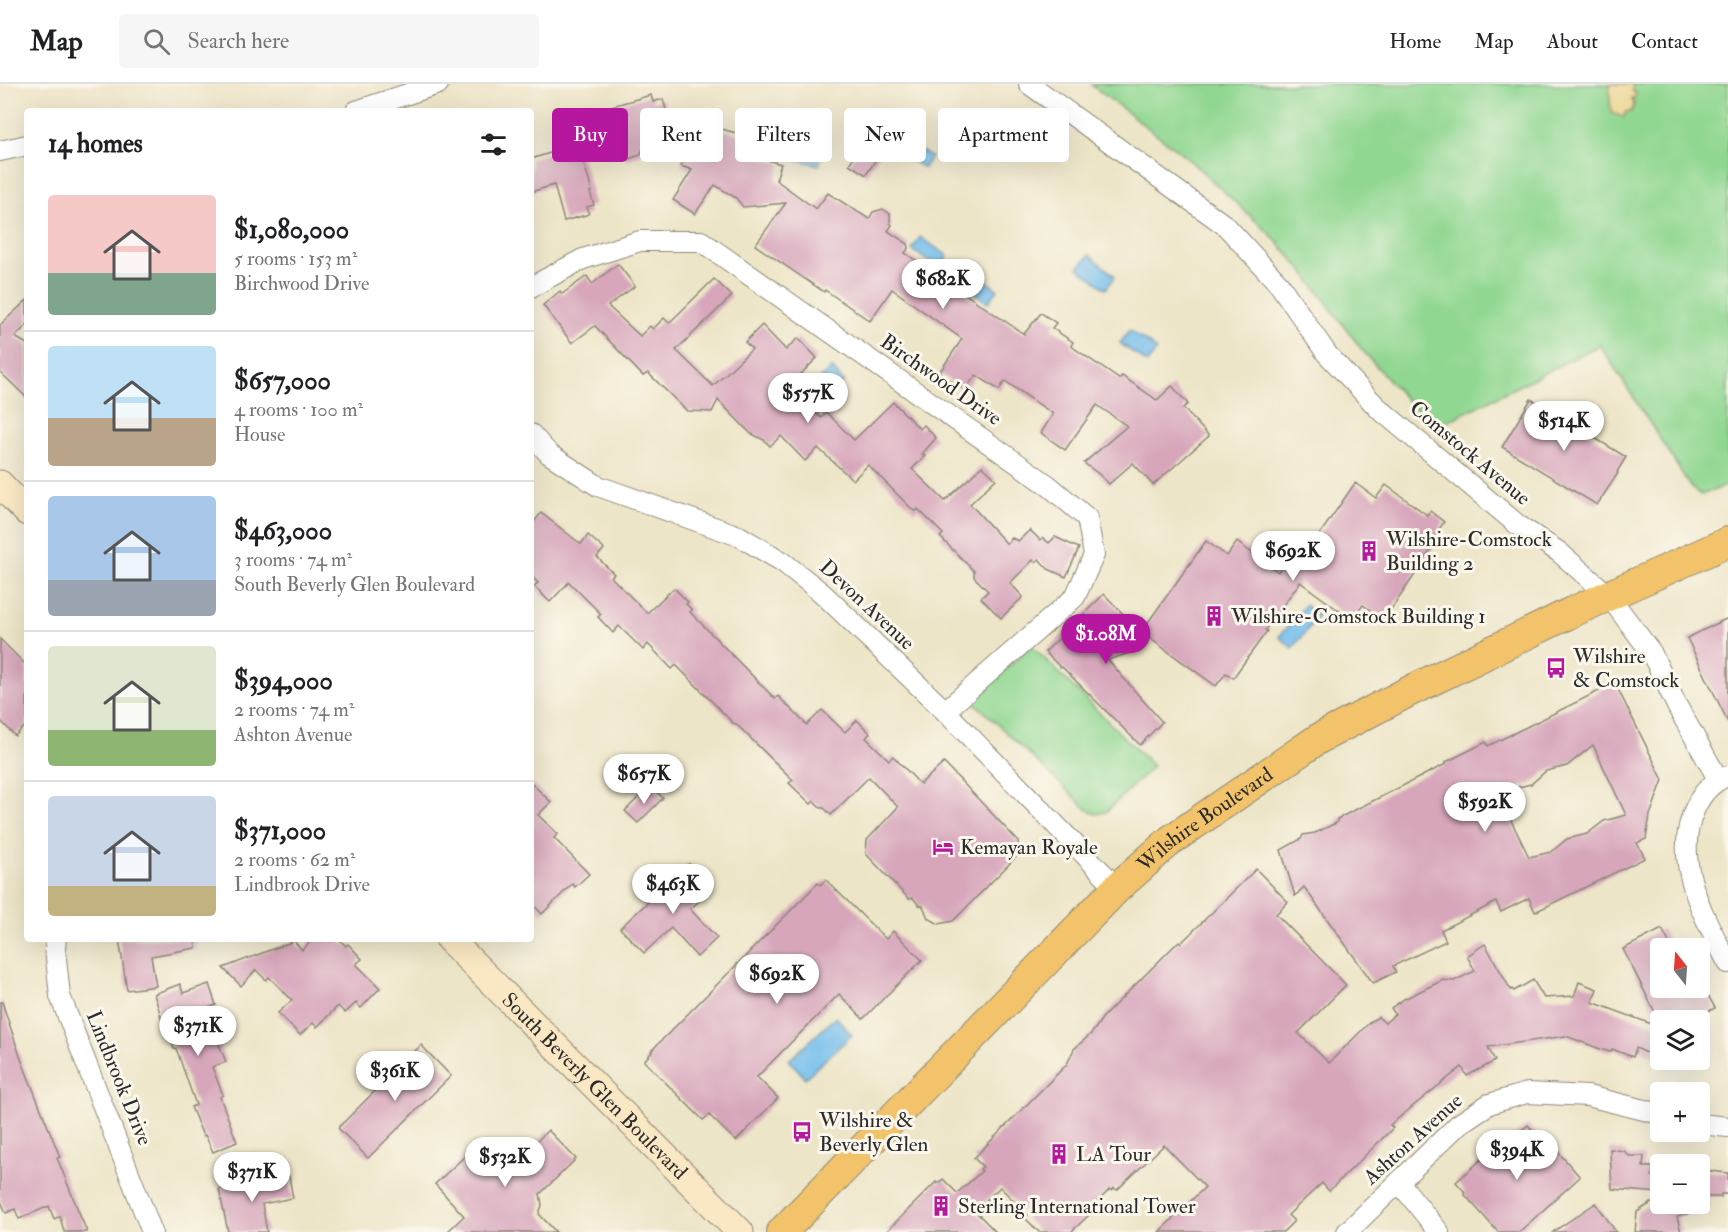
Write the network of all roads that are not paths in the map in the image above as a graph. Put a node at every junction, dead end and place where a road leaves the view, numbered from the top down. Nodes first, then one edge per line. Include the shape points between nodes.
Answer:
1 (438, 84) edge
2 (1029, 84) edge
3 (365, 108) edge
4 (24, 146) edge
5 (0, 150) edge
6 (534, 285) edge
7 (534, 437) edge
8 (0, 484) edge
9 (24, 509) edge
10 (1728, 542) edge
11 (1608, 595) junction
12 (945, 711) junction
13 (1723, 777) edge
14 (1116, 888) junction
15 (56, 942) edge
16 (452, 942) edge
17 (1728, 963) edge
18 (1650, 1112) edge
19 (1710, 1125) edge
20 (1728, 1127) edge
21 (1399, 1182) junction
22 (152, 1232) edge
23 (740, 1232) edge
24 (782, 1232) edge
25 (1347, 1232) edge
26 (1439, 1232) edge

1 - 3 street
2 - 11 street, Comstock Avenue via 1226,226 1279,284 1327,354 1377,407
4 - 5 street
6 - 12 street, Birchwood Drive via 582,259 640,241 701,241 1048,485 1088,518 1094,555 1075,597
7 - 12 street, Devon Avenue via 549,454 598,486 739,536 783,562 822,593
8 - 9 main road
10 - 11 main road, Wilshire Boulevard
11 - 13 street, Comstock Avenue via 1651,652 1677,706
11 - 14 main road, Wilshire Boulevard via 1318,739 1171,840
12 - 14 street, Devon Avenue
13 - 17 street, Comstock Avenue via 1701,794 1693,812 1687,833 1687,860 1701,911
14 - 24 main road, Wilshire Boulevard
15 - 22 street, Lindbrook Drive via 60,996
16 - 23 main road, South Beverly Glen Boulevard
18 - 21 street, Ashton Avenue via 1588,1096 1527,1093 1489,1104 1459,1124
19 - 20 street
21 - 25 street, Ashton Avenue
21 - 26 street

